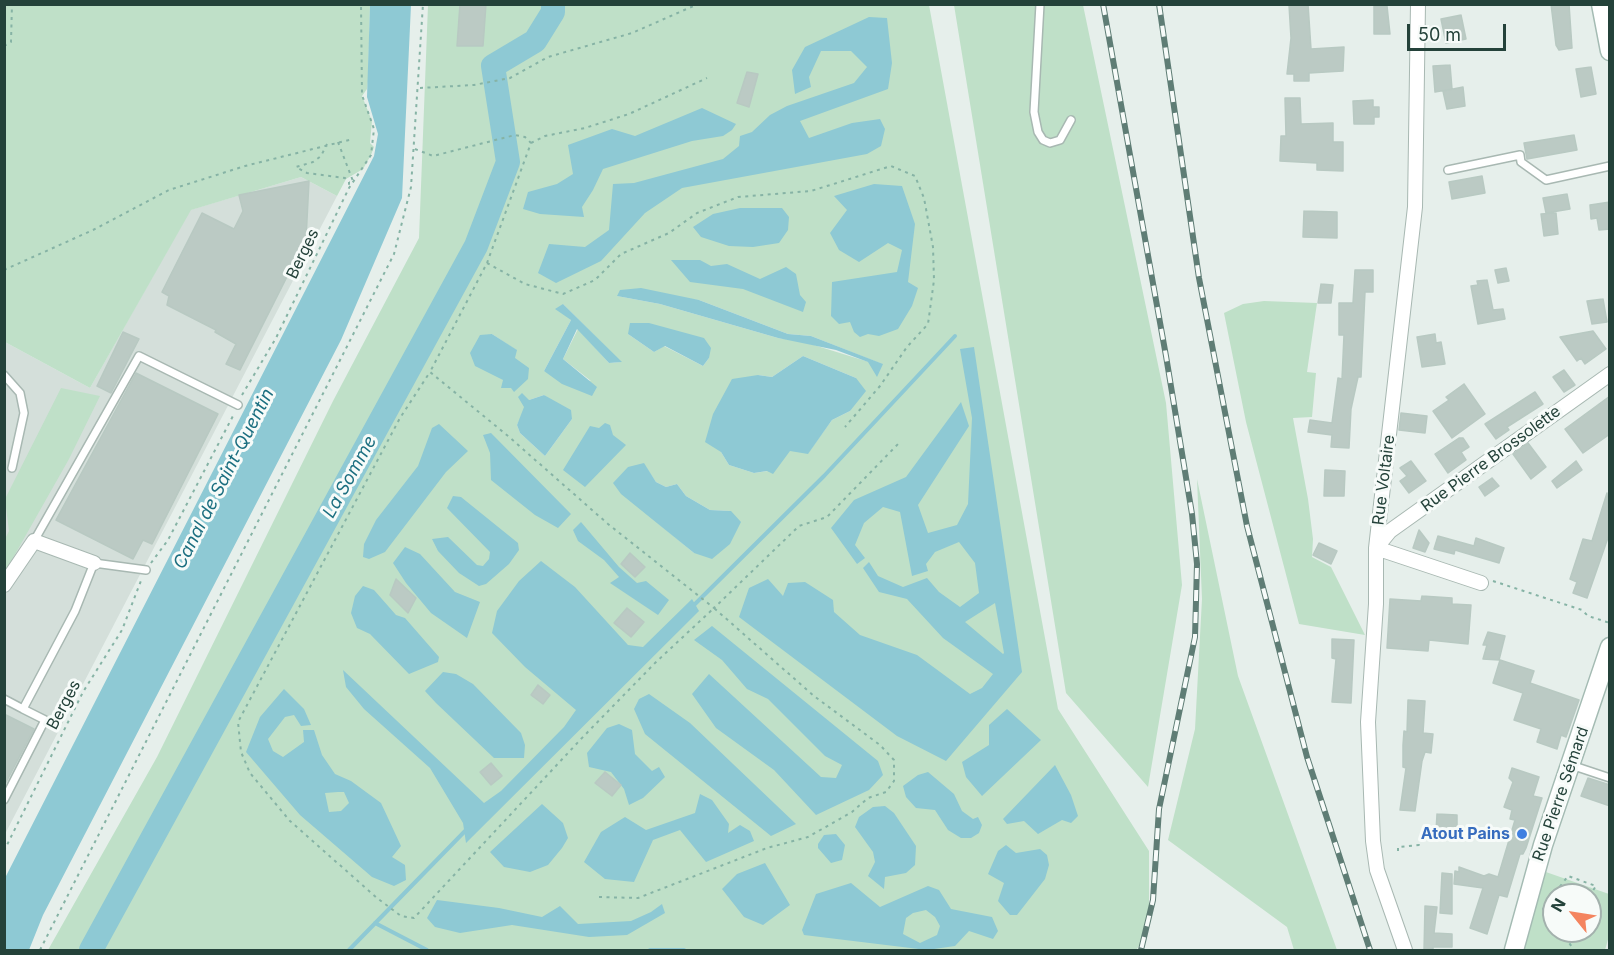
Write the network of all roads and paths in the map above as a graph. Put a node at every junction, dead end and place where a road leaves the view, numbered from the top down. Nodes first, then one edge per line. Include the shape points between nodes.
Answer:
1 (12, 4) edge
2 (361, 4) edge
3 (423, 4) edge
4 (698, 4) edge
5 (1040, 4) edge
6 (1418, 4) edge
7 (1601, 4) edge
8 (4, 46) edge
9 (1610, 51) edge
10 (707, 78) dead end
11 (419, 88) junction
12 (1071, 120) dead end
13 (353, 139) dead end
14 (338, 142) junction
15 (531, 143) junction
16 (327, 144) junction
17 (415, 149) junction
18 (1610, 166) edge
19 (1448, 170) dead end
20 (353, 181) junction
21 (349, 188) junction
22 (487, 263) junction
23 (4, 270) edge
24 (430, 372) junction
25 (1610, 374) edge
26 (4, 375) edge
27 (238, 405) junction
28 (845, 427) dead end
29 (898, 444) dead end
30 (12, 468) dead end
31 (34, 541) junction
32 (1376, 548) junction
33 (94, 563) junction
34 (146, 570) junction
35 (1481, 583) joint
36 (4, 585) edge
37 (714, 609) junction
38 (1610, 623) edge
39 (1610, 647) edge
40 (4, 699) edge
41 (23, 709) junction
42 (1571, 765) junction
43 (1610, 778) edge
44 (4, 800) edge
45 (1419, 849) dead end
46 (1398, 851) dead end
47 (4, 852) edge
48 (1563, 883) edge
49 (1588, 883) edge
50 (599, 897) dead end
51 (1515, 948) edge
52 (40, 951) edge
53 (1405, 951) edge

1 - 8 path via 11,42
2 - 20 path, Berges via 362,95 375,138 371,155
3 - 11 path
4 - 11 path via 632,33 548,57 504,80
5 - 12 lane via 1034,112 1038,132 1050,143 1060,140
6 - 32 street, Rue Voltaire via 1415,207
7 - 9 main road
10 - 15 path via 629,114
11 - 17 path
13 - 14 path
14 - 16 path
14 - 20 path
15 - 17 path via 515,135 433,156
15 - 22 path
16 - 21 path via 313,162 296,167 307,173 345,178
16 - 23 path via 169,190
17 - 52 path via 406,213 388,268
18 - 19 lane via 1546,180 1521,162 1520,155
20 - 21 path, Berges
21 - 27 path, Berges via 276,338
22 - 24 path
22 - 28 path via 525,284 563,294 595,280 621,254 669,233 697,213 738,197 811,191 891,166 915,176 924,198 933,247 934,279 928,324
24 - 37 path
24 - 37 path via 400,418 238,722 241,752 250,773 290,821 383,903 397,914 414,918 654,663
25 - 32 street, Rue Pierre Brossolette via 1390,531
26 - 30 lane via 20,393 24,413
27 - 31 lane via 139,356
27 - 34 path, Berges via 168,540
29 - 37 path via 827,517 799,526
31 - 33 street
31 - 36 street
32 - 35 street
32 - 53 street, Rue Voltaire via 1377,604 1368,722 1373,841 1377,870
33 - 34 lane
33 - 41 lane via 75,611
34 - 47 path, Berges via 122,630 83,692
35 - 38 path via 1495,581
37 - 50 path via 814,696 880,745 894,760 894,781 886,792 868,798 852,812 808,837 767,848 638,898
39 - 42 main road, Rue Pierre Sémard
40 - 41 lane
41 - 44 lane via 45,720
42 - 43 lane
42 - 51 main road, Rue Pierre Sémard via 1530,886
45 - 46 path via 1419,845 1398,847
48 - 49 path via 1568,876

